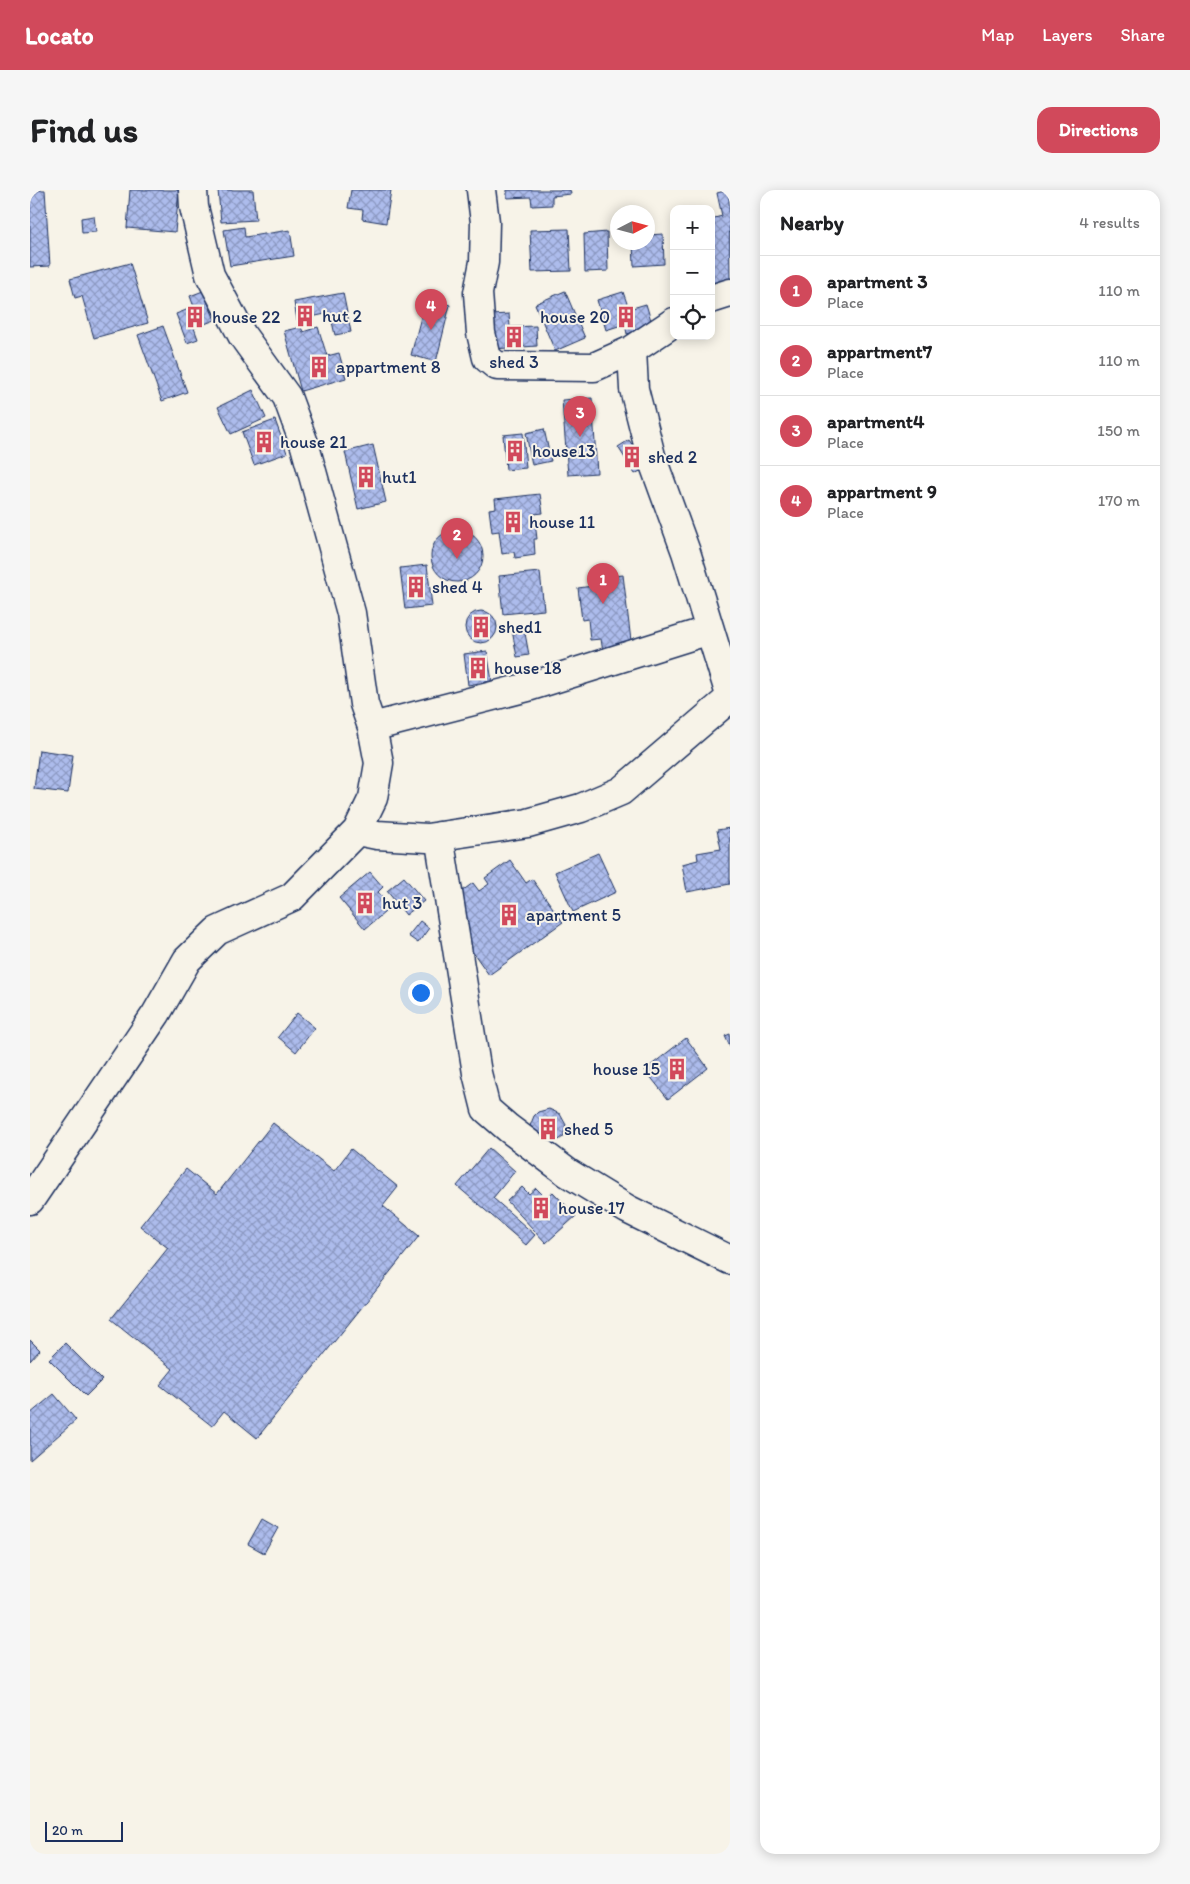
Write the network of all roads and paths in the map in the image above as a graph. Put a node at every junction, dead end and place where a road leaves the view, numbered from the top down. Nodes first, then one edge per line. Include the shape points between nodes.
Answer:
1 (193, 190) edge
2 (480, 190) edge
3 (730, 292) edge
4 (715, 298) edge
5 (670, 325) edge
6 (632, 350) junction
7 (710, 630) junction
8 (730, 697) edge
9 (372, 728) junction
10 (357, 831) junction
11 (439, 836) junction
12 (30, 1200) edge
13 (730, 1260) edge

1 - 9 street via 210,275 242,335 287,397 304,446 351,612 364,704
2 - 6 street via 485,222 478,293 481,333 487,358 497,366 594,367
3 - 4 street
5 - 6 street
6 - 7 street via 634,389 651,456
7 - 8 street
7 - 9 street via 528,687
8 - 11 street via 621,791 581,808 528,823
9 - 10 street via 379,763 373,798
10 - 11 street via 385,836
10 - 12 street via 292,897 217,931 187,960 156,1014
11 - 13 street via 477,1073 486,1109 568,1173 626,1209

